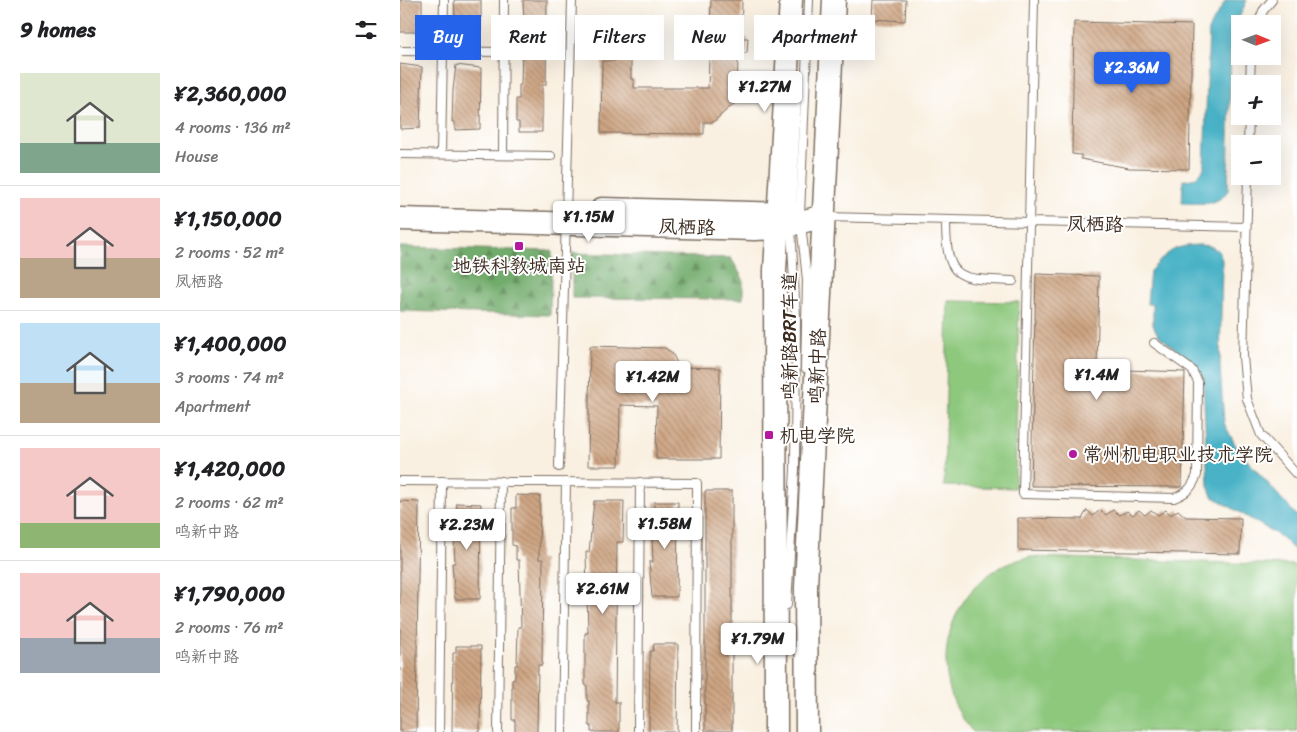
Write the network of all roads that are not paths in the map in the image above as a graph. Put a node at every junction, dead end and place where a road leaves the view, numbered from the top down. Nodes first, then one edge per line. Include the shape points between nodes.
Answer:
1 (444, 0) edge
2 (504, 0) edge
3 (572, 0) edge
4 (791, 0) edge
5 (800, 0) edge
6 (809, 0) edge
7 (834, 0) edge
8 (1034, 0) edge
9 (1272, 0) edge
10 (444, 15) edge
11 (504, 15) edge
12 (1261, 15) edge
13 (400, 51) edge
14 (415, 51) edge
15 (443, 60) edge
16 (504, 60) edge
17 (400, 154) edge
18 (442, 154) junction
19 (503, 155) junction
20 (551, 156) dead end
21 (1248, 185) edge
22 (400, 204) edge
23 (565, 216) junction
24 (824, 216) junction
25 (400, 219) edge
26 (790, 219) junction
27 (946, 220) junction
28 (1029, 223) junction
29 (1246, 227) junction
30 (1013, 281) dead end
31 (1154, 343) dead end
32 (805, 379) dead end
33 (804, 418) dead end
34 (560, 467) dead end
35 (1297, 475) edge
36 (400, 481) edge
37 (442, 481) junction
38 (501, 481) junction
39 (566, 482) junction
40 (640, 482) junction
41 (787, 597) junction
42 (796, 604) dead end
43 (782, 623) junction
44 (439, 732) edge
45 (498, 732) edge
46 (562, 732) edge
47 (638, 732) edge
48 (696, 732) edge
49 (776, 732) edge
50 (807, 732) edge

1 - 10 lane
2 - 11 lane
3 - 23 lane
4 - 26 main road
5 - 26 lane, 鸣新路BRT车道
6 - 26 lane, 鸣新路BRT车道
7 - 24 main road, 鸣新中路
8 - 28 lane
9 - 12 lane
13 - 14 lane
15 - 18 lane
16 - 19 lane
17 - 18 lane
18 - 19 lane
19 - 20 lane
21 - 29 lane
22 - 23 main road, 凤栖路
23 - 25 main road, 凤栖路
23 - 26 main road, 凤栖路
23 - 34 lane
24 - 26 main road, 凤栖路
24 - 27 lane, 凤栖路
24 - 50 main road, 鸣新中路 via 806,586
26 - 32 lane, 鸣新路BRT车道 via 807,280
26 - 41 lane, 鸣新路BRT车道 via 796,317 795,469
26 - 43 main road via 775,270
27 - 28 lane, 凤栖路
27 - 30 lane via 946,250 959,275 973,280
28 - 29 lane, 凤栖路
28 - 31 lane via 1023,494 1174,498 1193,486 1197,475 1198,382 1192,370
29 - 35 lane via 1246,400 1261,435
33 - 42 lane, 鸣新路BRT车道
36 - 37 lane
37 - 38 lane
37 - 44 lane
38 - 39 lane
38 - 45 lane
39 - 40 lane
39 - 46 lane
40 - 47 lane
40 - 48 lane via 697,482
41 - 43 lane
41 - 43 lane, 鸣新路BRT车道
43 - 49 main road

